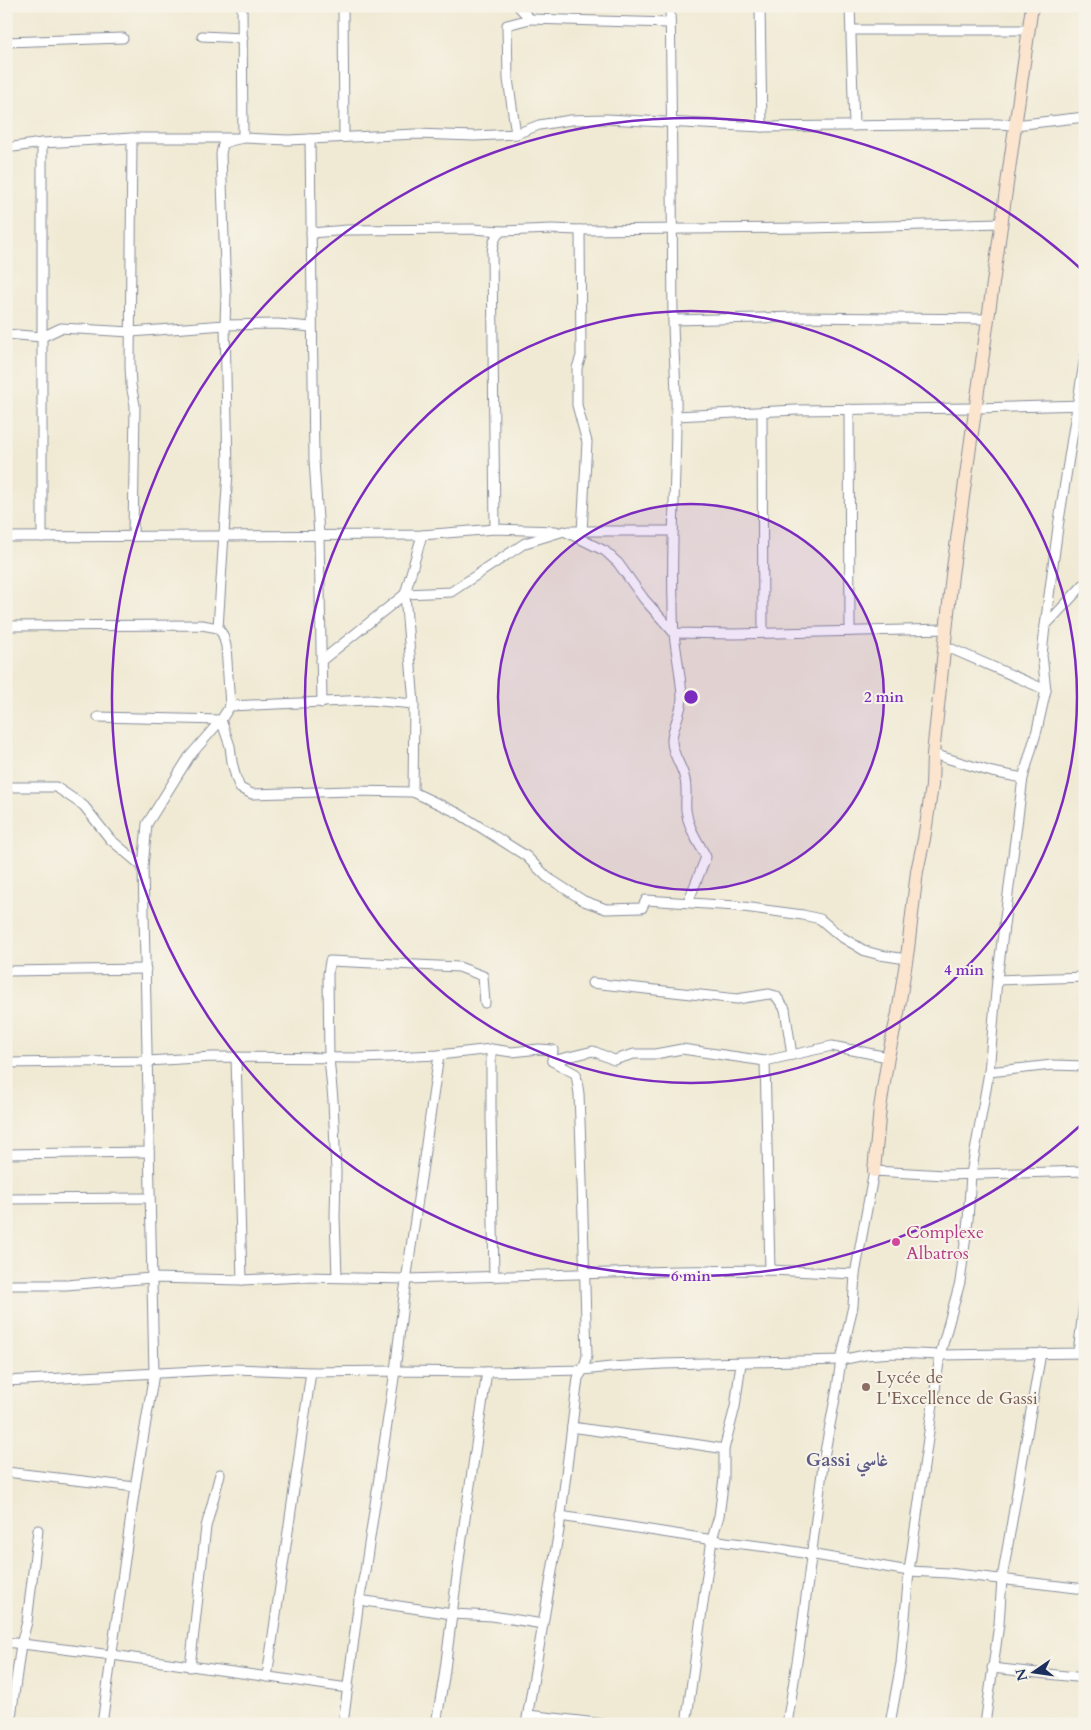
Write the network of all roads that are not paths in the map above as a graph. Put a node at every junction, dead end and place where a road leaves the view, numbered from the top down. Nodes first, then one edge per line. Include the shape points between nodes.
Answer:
1 (242, 6) edge
2 (343, 6) edge
3 (518, 6) edge
4 (670, 6) edge
5 (760, 6) edge
6 (850, 6) edge
7 (1032, 6) edge
8 (530, 19) junction
9 (670, 23) junction
10 (851, 30) junction
11 (1028, 30) junction
12 (202, 36) dead end
13 (123, 38) dead end
14 (243, 38) junction
15 (6, 42) edge
16 (1085, 117) edge
17 (670, 122) junction
18 (1015, 125) junction
19 (854, 126) junction
20 (762, 127) junction
21 (516, 134) junction
22 (344, 137) junction
23 (132, 138) junction
24 (243, 138) junction
25 (310, 139) junction
26 (42, 143) junction
27 (6, 148) edge
28 (1001, 223) junction
29 (672, 229) junction
30 (580, 230) junction
31 (501, 231) junction
32 (311, 233) junction
33 (988, 319) junction
34 (673, 320) junction
35 (225, 325) junction
36 (311, 327) junction
37 (131, 332) junction
38 (6, 334) edge
39 (42, 337) junction
40 (1085, 356) edge
41 (1080, 405) edge
42 (975, 408) junction
43 (849, 409) junction
44 (762, 413) junction
45 (676, 416) junction
46 (494, 528) junction
47 (564, 531) junction
48 (673, 531) junction
49 (582, 532) junction
50 (320, 535) junction
51 (422, 535) junction
52 (133, 536) junction
53 (224, 536) junction
54 (6, 537) edge
55 (42, 537) junction
56 (1085, 583) edge
57 (404, 594) junction
58 (6, 626) edge
59 (1045, 626) junction
60 (218, 628) junction
61 (947, 629) junction
62 (850, 631) junction
63 (674, 632) junction
64 (763, 632) junction
65 (945, 646) junction
66 (321, 661) junction
67 (1046, 690) junction
68 (322, 704) junction
69 (414, 704) junction
70 (230, 706) junction
71 (98, 717) dead end
72 (221, 720) junction
73 (933, 754) junction
74 (1023, 778) junction
75 (6, 787) edge
76 (413, 792) junction
77 (143, 867) junction
78 (688, 902) junction
79 (906, 959) junction
80 (146, 969) junction
81 (6, 971) edge
82 (1085, 977) edge
83 (997, 980) junction
84 (592, 983) dead end
85 (485, 1003) dead end
86 (491, 1049) junction
87 (439, 1055) junction
88 (792, 1055) junction
89 (888, 1057) junction
90 (236, 1058) junction
91 (328, 1058) junction
92 (148, 1061) junction
93 (552, 1061) junction
94 (765, 1061) junction
95 (6, 1063) edge
96 (1085, 1066) edge
97 (989, 1072) junction
98 (149, 1152) junction
99 (6, 1154) edge
100 (874, 1171) junction
101 (1085, 1171) edge
102 (971, 1174) junction
103 (150, 1198) junction
104 (6, 1199) edge
105 (770, 1270) junction
106 (585, 1274) junction
107 (855, 1274) junction
108 (337, 1277) junction
109 (494, 1277) junction
110 (151, 1278) junction
111 (407, 1279) junction
112 (242, 1280) junction
113 (6, 1285) edge
114 (1085, 1295) edge
115 (1041, 1353) junction
116 (1082, 1353) edge
117 (940, 1355) junction
118 (840, 1360) junction
119 (741, 1363) junction
120 (583, 1370) junction
121 (395, 1371) junction
122 (311, 1372) junction
123 (488, 1372) junction
124 (154, 1374) junction
125 (6, 1381) edge
126 (572, 1427) junction
127 (724, 1449) junction
128 (6, 1472) edge
129 (220, 1474) dead end
130 (135, 1487) junction
131 (560, 1516) junction
132 (38, 1530) dead end
133 (712, 1539) junction
134 (811, 1554) junction
135 (909, 1572) junction
136 (1002, 1579) junction
137 (1085, 1589) edge
138 (360, 1600) junction
139 (452, 1614) junction
140 (543, 1624) junction
141 (6, 1642) edge
142 (21, 1644) junction
143 (112, 1655) junction
144 (190, 1667) junction
145 (992, 1668) junction
146 (267, 1677) junction
147 (1085, 1678) edge
148 (348, 1688) junction
149 (527, 1719) edge
150 (10, 1724) edge
151 (102, 1724) edge
152 (343, 1724) edge
153 (436, 1724) edge
154 (605, 1724) edge
155 (686, 1724) edge
156 (787, 1724) edge
157 (890, 1724) edge
158 (985, 1724) edge

1 - 14 street
2 - 22 street
3 - 8 street
4 - 9 street
5 - 20 street
6 - 10 street
7 - 11 street
8 - 9 street
8 - 21 street via 507,25 508,79
9 - 17 street
10 - 11 street
10 - 19 street
11 - 18 street
12 - 14 street
13 - 15 street
14 - 24 street
16 - 18 street
17 - 20 street
17 - 21 street via 571,120 540,125
17 - 29 street
18 - 19 street
18 - 28 street
19 - 20 street
21 - 22 street
22 - 25 street
23 - 24 street
23 - 26 street
23 - 37 street
24 - 25 street
24 - 35 street via 222,144 221,154
25 - 32 street
26 - 27 street
26 - 39 street
28 - 29 street
28 - 33 street
29 - 30 street
29 - 34 street
30 - 31 street
30 - 49 street via 581,356 576,386 577,405 587,442
31 - 32 street via 347,230
31 - 46 street via 493,242 492,252
32 - 36 street
33 - 34 street via 800,317
33 - 42 street
34 - 45 street
35 - 36 street
35 - 37 street
35 - 53 street via 228,471
36 - 50 street via 314,460
37 - 39 street via 61,328
37 - 52 street via 131,385 135,405
38 - 39 street
39 - 55 street
40 - 41 street
41 - 42 street
41 - 59 street
42 - 43 street
42 - 61 street
43 - 44 street
43 - 62 street
44 - 45 street
44 - 64 street
45 - 48 street
46 - 47 street
46 - 51 street
47 - 49 street
47 - 57 street via 525,543 450,592
47 - 63 street via 605,552 618,563
48 - 49 street
48 - 63 street
50 - 51 street
50 - 53 street
50 - 66 street
51 - 57 street
52 - 53 street
52 - 55 street
53 - 60 street
54 - 55 street
56 - 59 street
57 - 66 street
57 - 69 street
58 - 60 street via 202,625
59 - 67 street via 1042,656
60 - 70 street via 226,646
61 - 62 street
61 - 65 street
62 - 64 street
63 - 64 street
63 - 78 street via 682,699 672,739 684,775 689,823 706,857
65 - 67 street
65 - 73 street
66 - 68 street
67 - 74 street
68 - 69 street via 369,700
68 - 70 street
69 - 76 street
70 - 72 street
71 - 72 street
72 - 76 street via 240,788 252,794
72 - 77 street via 189,757 147,824
73 - 74 street
73 - 79 street via 932,786
74 - 83 street
75 - 77 street via 56,787 84,806 110,839
76 - 78 street via 458,813 526,856 547,877 584,901 606,909 642,908 646,900
77 - 80 street
78 - 79 street via 820,919 865,951
79 - 89 street
80 - 81 street
80 - 92 street
82 - 83 street
83 - 97 street
84 - 88 street via 737,999 769,994 776,996 785,1009
85 - 91 street via 483,976 459,967 330,961
86 - 87 street
86 - 93 street via 512,1052 539,1048 552,1050
86 - 109 street
87 - 91 street
87 - 111 street
88 - 89 street via 832,1046
88 - 94 street
89 - 100 street
90 - 91 street
90 - 92 street
90 - 112 street
91 - 108 street via 336,1144 334,1217
92 - 95 street
92 - 98 street
93 - 94 street via 593,1051 614,1060 634,1054 682,1049
93 - 106 street via 576,1074
94 - 105 street
96 - 97 street via 1052,1065
97 - 102 street
98 - 99 street
98 - 103 street
100 - 102 street
100 - 107 street
101 - 102 street
102 - 117 street via 960,1282
103 - 104 street
103 - 110 street
105 - 106 street
105 - 107 street
106 - 109 street
106 - 120 street via 587,1356
107 - 118 street via 853,1306
108 - 111 street
108 - 112 street
109 - 111 street
110 - 112 street
110 - 113 street via 66,1285
110 - 124 street
111 - 121 street
114 - 116 street
115 - 116 street
115 - 117 street
115 - 136 street
117 - 118 street via 893,1352
117 - 135 street
118 - 119 street
118 - 134 street
119 - 120 street
119 - 127 street via 735,1407
120 - 123 street
120 - 126 street via 578,1378
121 - 122 street
121 - 123 street
121 - 138 street
122 - 124 street via 235,1370
122 - 146 street
123 - 139 street
124 - 125 street
124 - 130 street
126 - 127 street
126 - 131 street
127 - 133 street via 719,1516
128 - 130 street
129 - 144 street via 206,1527
130 - 143 street
131 - 133 street
131 - 140 street
132 - 142 street via 27,1622
133 - 134 street
133 - 155 street
134 - 135 street
134 - 156 street
135 - 136 street
135 - 157 street via 901,1663
136 - 137 street
136 - 145 street
138 - 139 street
138 - 148 street
139 - 140 street
139 - 153 street
140 - 149 street
141 - 142 street
142 - 143 street
142 - 150 street
143 - 144 street
143 - 151 street
144 - 146 street
145 - 147 street
145 - 158 street
146 - 148 street
148 - 152 street
149 - 154 street

